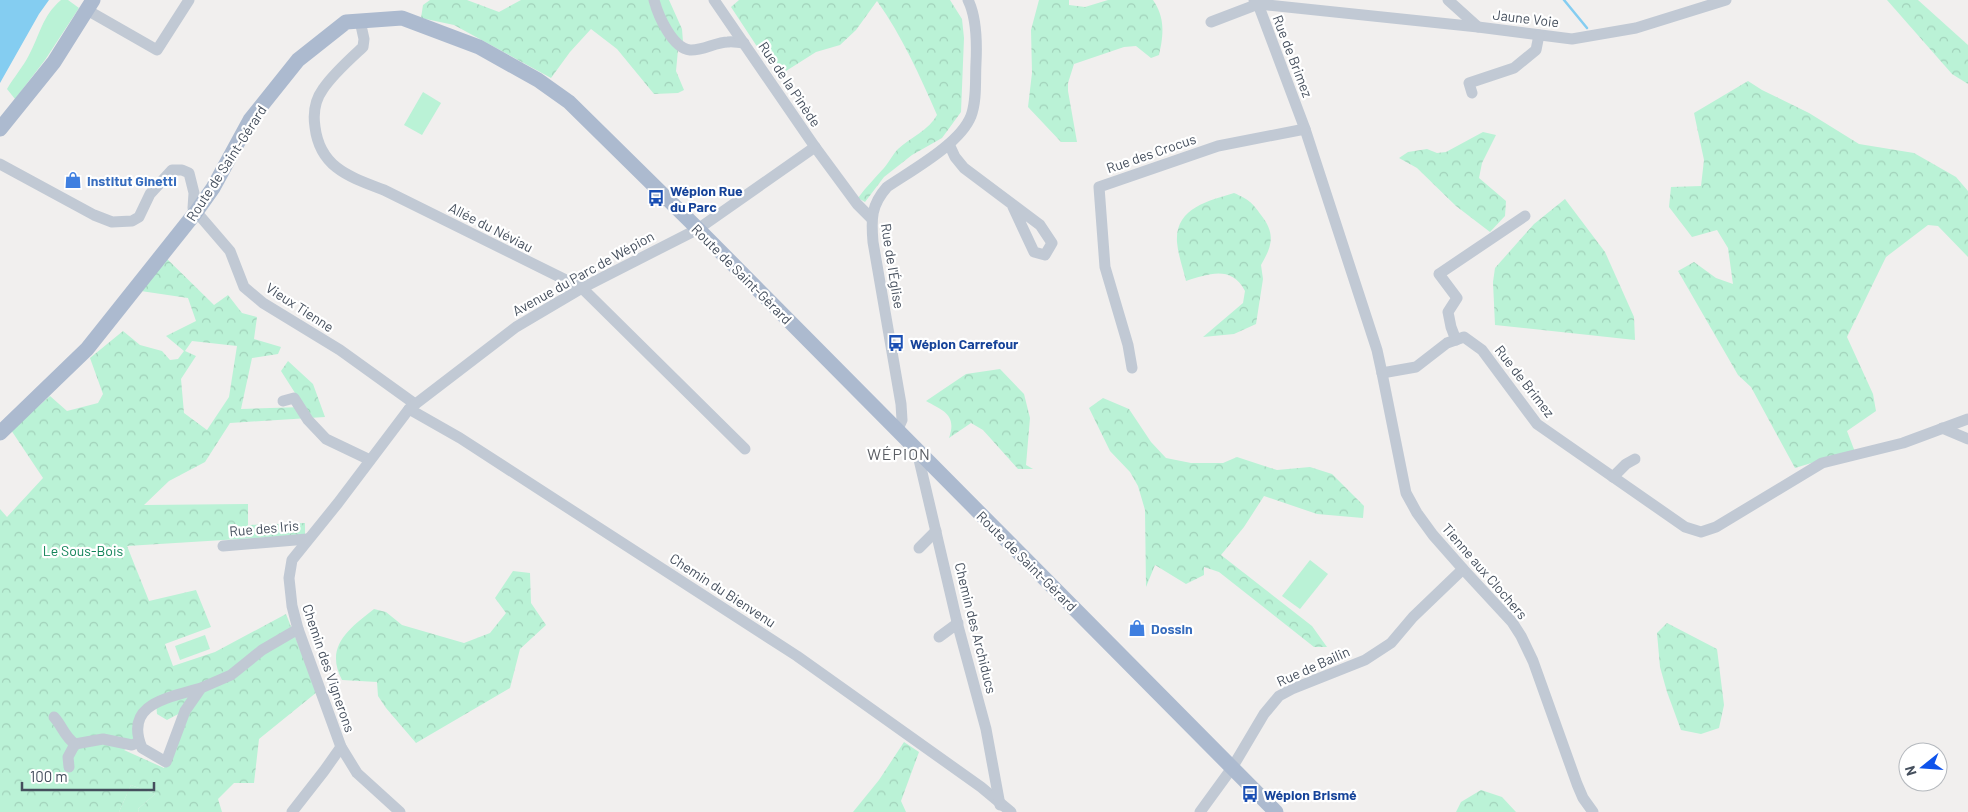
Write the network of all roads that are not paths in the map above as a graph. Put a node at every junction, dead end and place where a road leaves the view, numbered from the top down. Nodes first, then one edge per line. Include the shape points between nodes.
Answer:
1 (190, 0) edge
2 (654, 0) edge
3 (714, 0) edge
4 (968, 0) edge
5 (1448, 0) edge
6 (1726, 0) edge
7 (1256, 2) edge
8 (90, 5) edge
9 (360, 21) junction
10 (1211, 22) dead end
11 (1478, 27) junction
12 (1539, 35) junction
13 (744, 43) junction
14 (1472, 93) dead end
15 (0, 129) edge
16 (1304, 129) junction
17 (949, 144) junction
18 (815, 147) junction
19 (0, 164) edge
20 (1013, 207) dead end
21 (196, 212) junction
22 (1525, 216) dead end
23 (871, 218) junction
24 (698, 230) junction
25 (582, 288) junction
26 (1456, 340) junction
27 (1132, 368) dead end
28 (1382, 373) junction
29 (283, 401) dead end
30 (412, 406) junction
31 (1968, 419) edge
32 (1942, 428) junction
33 (897, 431) junction
34 (0, 433) edge
35 (1968, 439) edge
36 (745, 448) dead end
37 (918, 451) junction
38 (1635, 459) dead end
39 (370, 460) junction
40 (1613, 477) junction
41 (936, 531) junction
42 (308, 539) junction
43 (224, 546) dead end
44 (919, 548) dead end
45 (1463, 569) junction
46 (958, 623) junction
47 (298, 629) junction
48 (939, 637) dead end
49 (201, 688) junction
50 (54, 717) dead end
51 (139, 742) junction
52 (75, 744) junction
53 (340, 747) junction
54 (68, 767) dead end
55 (1232, 768) junction
56 (1000, 807) edge
57 (292, 812) edge
58 (400, 812) edge
59 (1011, 812) edge
60 (1200, 812) edge
61 (1276, 812) edge
62 (1593, 812) edge

1 - 8 street via 157,50
2 - 13 street, Rue de la Pinède via 663,24 683,47 690,50 729,42
3 - 13 street, Rue de la Pinède
4 - 17 street, Rue de l'Église via 973,10 976,39 973,108 964,129
5 - 11 street
6 - 12 street, Jaune Voie via 1636,28 1572,39
7 - 10 street
7 - 11 street, Jaune Voie
7 - 16 street, Rue de Brimez
8 - 15 main road via 54,62
9 - 21 main road, Route de Saint-Gérard via 346,22 298,60 250,120
9 - 24 main road, Route de Saint-Gérard via 402,18 479,47 538,80 569,102
9 - 25 street, Allée du Néviau via 363,47 327,83 317,101 315,131 328,160 351,177 384,190
11 - 12 street, Jaune Voie
12 - 14 street via 1536,50 1528,58 1514,68 1469,83
13 - 18 street, Rue de la Pinède
16 - 27 street, Rue des Crocus via 1218,146 1099,187 1104,267
16 - 28 street, Rue de Brimez
17 - 20 street via 964,168
17 - 23 street, Rue de l'Église via 888,187 876,203
18 - 23 street
18 - 24 street, Rue de la Pinède
19 - 21 street via 112,222 132,221 140,217 150,194 164,176 172,170 182,170 189,173
21 - 30 street, Vieux Tienne via 230,252 244,287 263,303 340,350
21 - 34 main road, Route de Saint-Gérard via 87,349
22 - 26 street via 1439,274 1457,298 1448,312
23 - 33 street, Rue de l'Église via 901,404 902,420
24 - 25 street, Avenue du Parc de Wépion
24 - 33 main road, Route de Saint-Gérard
25 - 30 street, Avenue du Parc de Wépion via 516,327
25 - 36 street, Allée du Néviau
26 - 28 street via 1446,343 1416,367
26 - 40 street, Rue de Brimez via 1464,337 1482,350 1536,424
28 - 45 street, Tienne aux Clochers via 1406,492 1422,521
29 - 39 street via 294,398 326,439
30 - 39 street, Chemin des Vignerons
30 - 56 street, Chemin du Bienvenu via 797,656 973,781
31 - 32 street, Rue de Brimez
32 - 35 street
32 - 40 street, Rue de Brimez via 1903,443 1822,463 1716,528 1701,532 1685,527
33 - 37 main road, Route de Saint-Gérard
37 - 41 street, Chemin des Archiducs
37 - 55 main road, Route de Saint-Gérard
38 - 40 street
39 - 42 street, Chemin des Vignerons
41 - 44 street
41 - 46 street, Chemin des Archiducs
42 - 43 street, Rue des Iris
42 - 47 street, Chemin des Vignerons via 292,560 289,578
45 - 55 street, Rue de Bailin via 1413,617 1392,643 1365,660 1279,696 1264,714
45 - 62 street, Tienne aux Clochers via 1521,636 1577,784
46 - 48 street
46 - 56 street, Chemin des Archiducs via 986,728
47 - 49 street via 262,650 231,674
47 - 53 street, Chemin des Vignerons
49 - 51 street via 156,702 142,712 136,729
49 - 51 street via 185,711 166,762 142,748
50 - 52 street via 65,737
51 - 52 street via 132,745 103,739
52 - 54 street via 68,757
53 - 57 street
53 - 58 street, Chemin des Vignerons via 357,773
55 - 60 street, Rue de Bailin
55 - 61 main road, Route de Saint-Gérard
56 - 59 street, Chemin du Bienvenu

